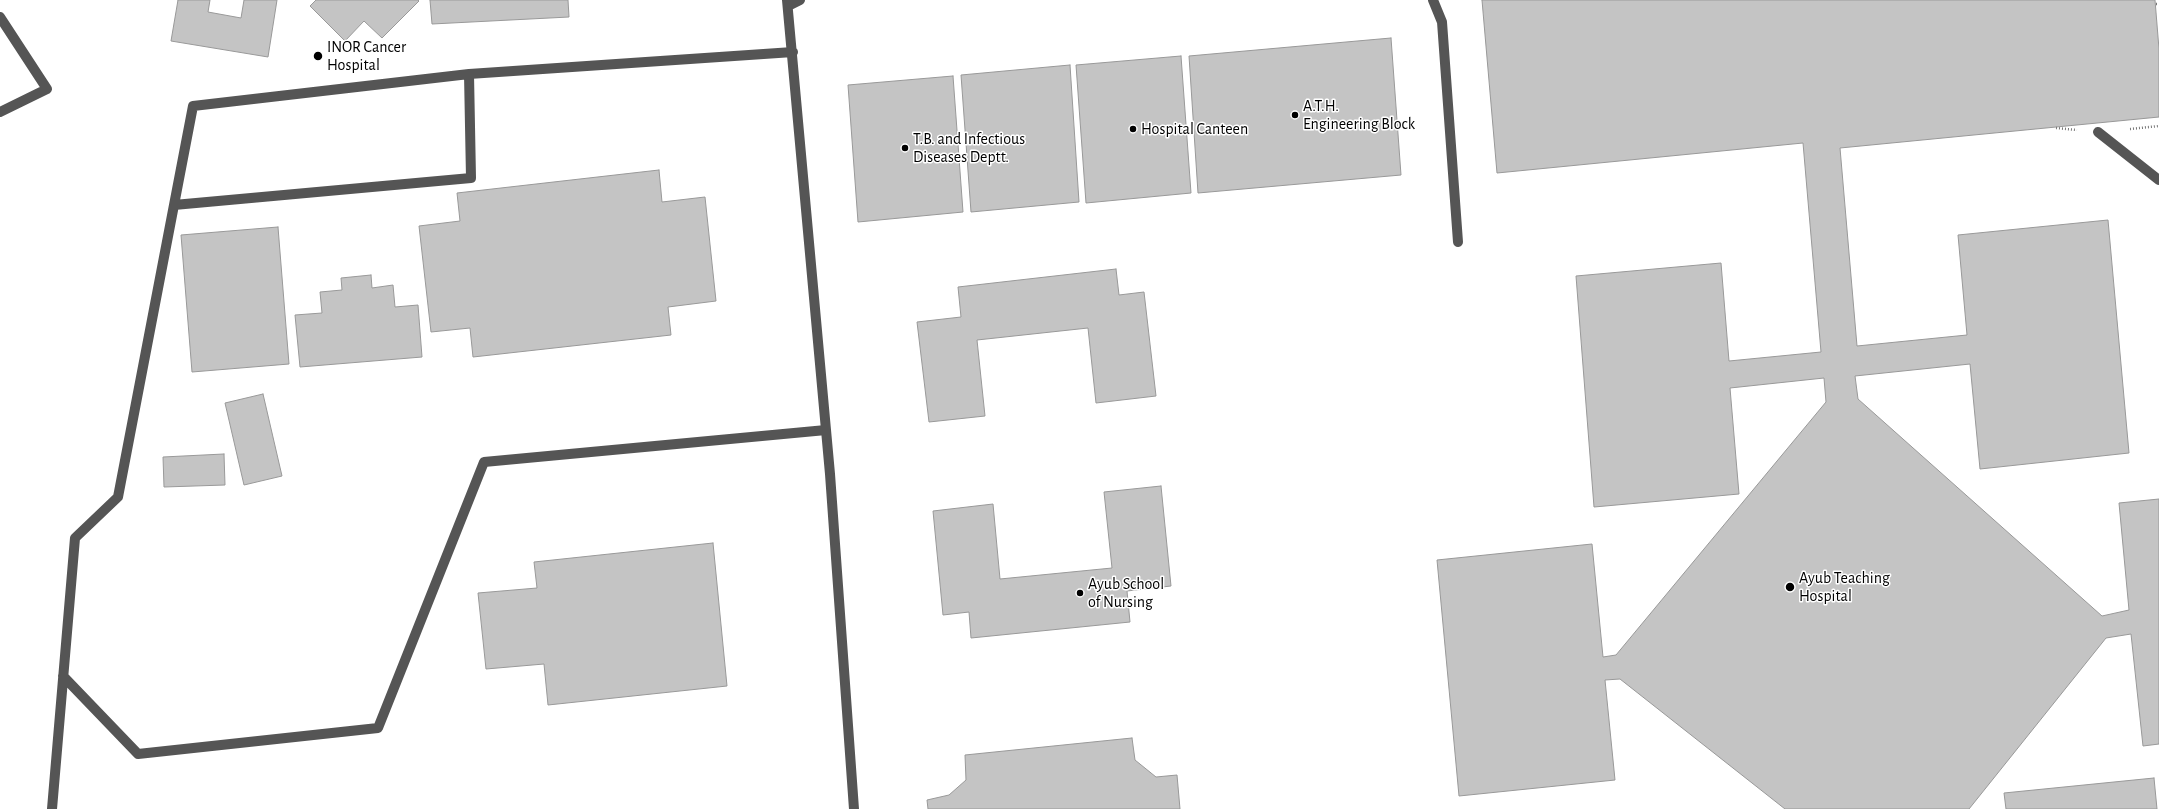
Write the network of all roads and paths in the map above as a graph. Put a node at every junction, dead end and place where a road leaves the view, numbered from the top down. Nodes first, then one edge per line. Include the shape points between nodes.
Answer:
1 (800, 0) edge
2 (1433, 0) edge
3 (788, 3) edge
4 (0, 17) edge
5 (793, 52) junction
6 (469, 74) junction
7 (0, 112) edge
8 (2098, 132) dead end
9 (2159, 180) edge
10 (174, 205) junction
11 (1458, 242) dead end
12 (826, 430) junction
13 (63, 676) junction
14 (52, 809) edge
15 (854, 809) edge

1 - 3 street
2 - 11 street via 1442,22
3 - 5 street
4 - 7 street via 47,89
5 - 6 street
5 - 12 street
6 - 10 street via 193,106
6 - 10 street via 471,178
8 - 9 street
10 - 13 street via 118,498 75,538
12 - 13 street via 484,462 378,728 138,754
12 - 15 street
13 - 14 street

